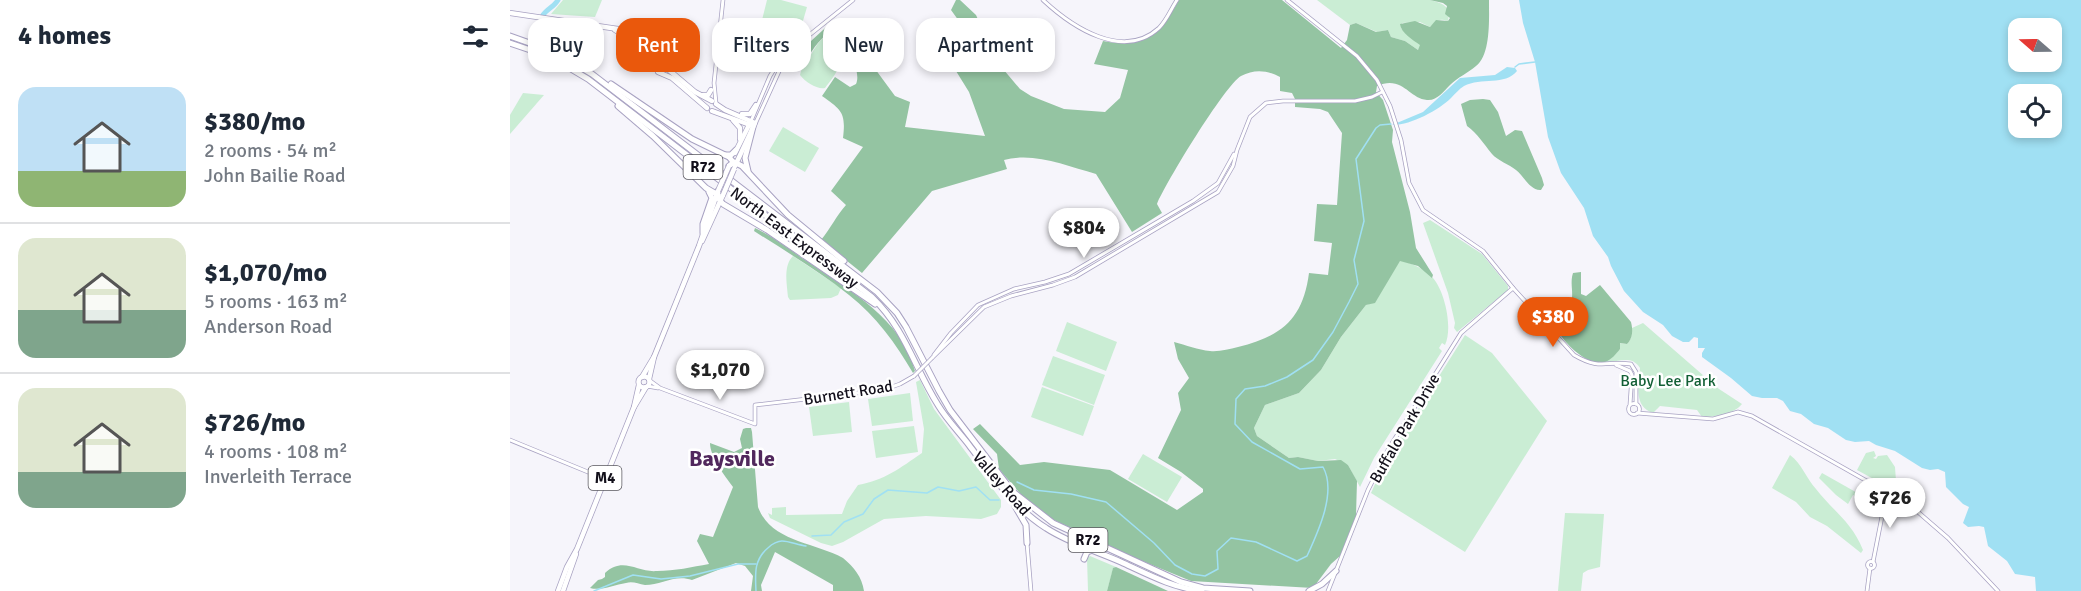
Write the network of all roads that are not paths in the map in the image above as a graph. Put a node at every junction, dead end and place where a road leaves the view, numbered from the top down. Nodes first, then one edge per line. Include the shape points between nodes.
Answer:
1 (723, 0) edge
2 (853, 0) edge
3 (1043, 0) edge
4 (1177, 0) edge
5 (1287, 0) edge
6 (510, 13) edge
7 (613, 28) junction
8 (616, 29) edge
9 (616, 30) edge
10 (811, 33) edge
11 (510, 36) edge
12 (510, 43) edge
13 (658, 72) edge
14 (671, 72) edge
15 (772, 72) edge
16 (778, 72) edge
17 (590, 76) junction
18 (714, 82) junction
19 (711, 90) junction
20 (695, 92) junction
21 (1382, 92) junction
22 (712, 102) junction
23 (756, 105) junction
24 (710, 110) junction
25 (725, 110) junction
26 (729, 118) junction
27 (752, 124) junction
28 (737, 148) junction
29 (721, 153) junction
30 (733, 165) junction
31 (751, 176) junction
32 (706, 188) junction
33 (720, 193) junction
34 (720, 201) junction
35 (726, 206) junction
36 (717, 210) junction
37 (702, 233) junction
38 (699, 246) junction
39 (859, 277) junction
40 (1514, 288) junction
41 (990, 302) junction
42 (884, 310) junction
43 (954, 337) junction
44 (945, 341) junction
45 (654, 357) junction
46 (932, 358) junction
47 (1614, 364) junction
48 (642, 376) junction
49 (649, 380) junction
50 (639, 385) junction
51 (646, 387) junction
52 (660, 388) junction
53 (1630, 404) junction
54 (1637, 405) junction
55 (634, 407) junction
56 (1637, 413) junction
57 (1650, 415) junction
58 (963, 427) joint
59 (510, 440) edge
60 (968, 444) joint
61 (605, 479) junction
62 (1887, 491) junction
63 (1006, 492) junction
64 (1885, 498) junction
65 (1900, 499) junction
66 (1060, 527) junction
67 (1027, 543) joint
68 (1085, 547) junction
69 (577, 549) junction
70 (1093, 550) junction
71 (1084, 559) dead end
72 (1336, 571) junction
73 (558, 591) edge
74 (562, 591) edge
75 (1031, 591) edge
76 (1202, 591) edge
77 (1250, 591) edge
78 (1310, 591) edge
79 (1328, 591) edge
80 (1867, 591) edge
81 (1998, 591) edge

1 - 18 street
2 - 10 street, M4
3 - 4 street via 1079,27 1123,42 1141,39 1157,29
5 - 21 street via 1357,56 1372,72
6 - 7 main road
7 - 8 main road
7 - 9 main road
11 - 17 highway, North East Expressway / R72 via 555,52
12 - 17 highway, North East Expressway / R72
13 - 24 main road via 672,78
14 - 20 main road
15 - 23 street, M4
16 - 27 street, M4
17 - 29 highway via 605,80 693,139
17 - 32 highway via 598,91 654,136
17 - 39 highway, North East Expressway / R72
17 - 42 highway, North East Expressway / R72 via 852,280
18 - 19 street
18 - 22 street
19 - 20 main road via 706,96
19 - 22 street
20 - 22 main road
21 - 40 street via 1394,118 1409,183 1423,210 1483,252
21 - 41 street via 1354,101 1266,103 1250,117 1233,166 1218,192 1075,277
22 - 24 main road
22 - 24 main road via 716,110
22 - 25 main road
23 - 25 main road via 748,115
23 - 27 street, M4
24 - 26 main road
25 - 27 main road
26 - 27 main road
26 - 28 main road via 740,128
27 - 28 main road, M4
27 - 30 main road, M4
27 - 31 highway via 745,158
28 - 29 highway via 731,155
28 - 30 main road, M4
29 - 30 highway
30 - 31 highway
30 - 33 main road, M4, bridge
31 - 39 highway via 788,215
32 - 33 highway
32 - 37 highway via 712,198
33 - 34 highway
33 - 37 main road, M4
34 - 35 highway
34 - 36 main road, M4
35 - 36 highway
35 - 42 highway
36 - 38 main road, M4
37 - 38 main road, M4
38 - 45 main road, M4
39 - 58 highway, North East Expressway / R72 via 888,303 906,327 939,392
40 - 47 street via 1574,355 1593,364
40 - 72 street, Buffalo Park Drive via 1456,340 1382,460
41 - 43 street
41 - 44 street via 978,305
42 - 60 highway, North East Expressway / R72 via 903,335 938,406
43 - 44 street
43 - 46 street
44 - 46 street
45 - 48 main road, M4
45 - 49 main road, M4
46 - 52 street, Burnett Road, bridge via 914,376 883,390 755,405 755,424
47 - 53 street via 1630,370 1632,375
47 - 54 street via 1631,364 1636,372
48 - 49 main road
48 - 50 main road, M4
49 - 51 main road, M4
49 - 52 street
50 - 51 main road
50 - 55 main road, M4
51 - 52 street
51 - 55 main road, M4
53 - 54 street
53 - 56 street via 1630,413
54 - 56 street
54 - 57 street
55 - 61 main road, M4
56 - 57 street
57 - 62 street via 1713,419 1745,413
58 - 66 highway, Valley Road / R72 via 1012,491
59 - 61 street
60 - 63 highway, Valley Road / R72
61 - 69 main road, M4
62 - 64 street
62 - 65 street
63 - 67 highway via 1025,521
63 - 68 highway, Valley Road / R72 via 1045,528
64 - 65 street
64 - 80 street via 1874,562 1868,562 1872,568
65 - 81 street via 1948,538
66 - 68 highway via 1082,539
66 - 77 highway, Valley Road / R72 via 1181,582 1203,588
67 - 75 street
68 - 70 highway, Valley Road / R72
69 - 73 main road, M4
69 - 74 main road, M4
70 - 71 highway
70 - 76 highway, Valley Road / R72 via 1170,584
72 - 78 highway
72 - 79 street, Buffalo Park Drive

